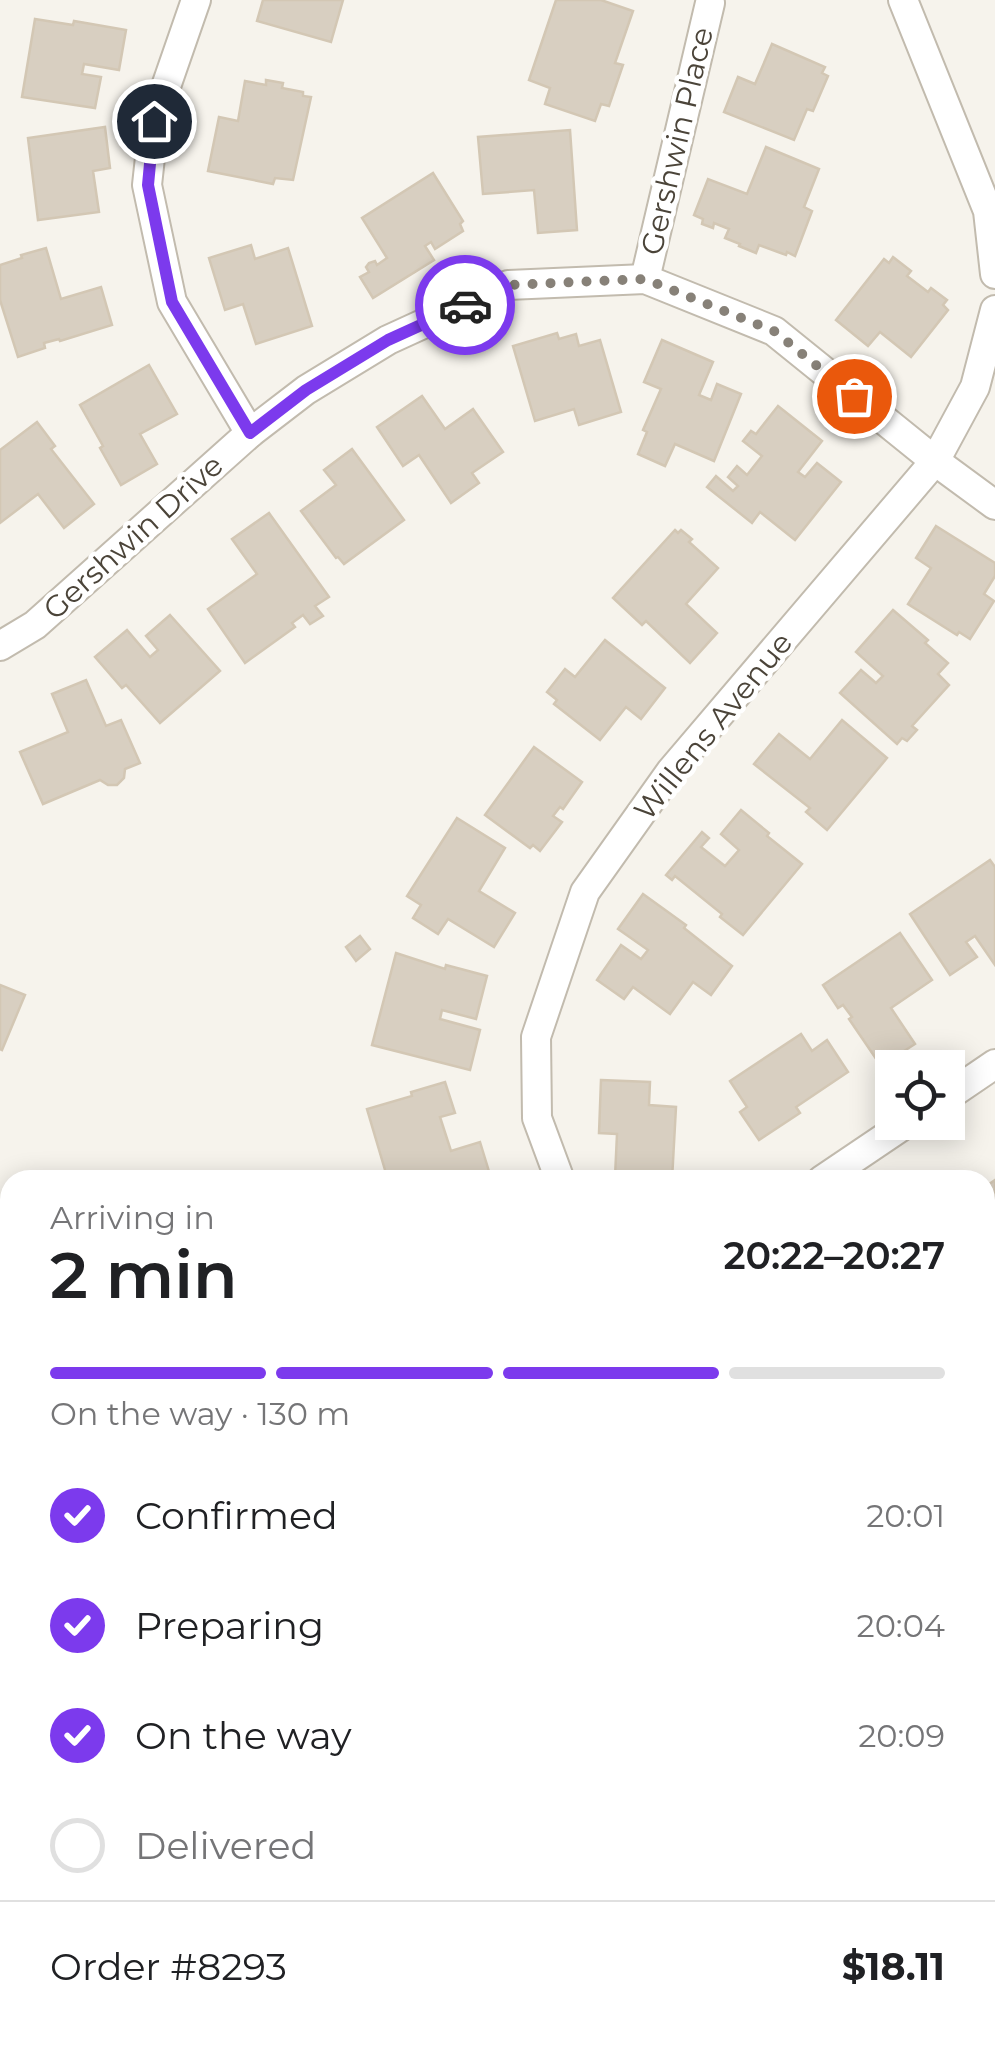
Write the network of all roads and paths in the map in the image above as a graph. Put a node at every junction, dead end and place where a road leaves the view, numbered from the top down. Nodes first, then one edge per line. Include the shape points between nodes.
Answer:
1 (196, 0) edge
2 (902, 0) edge
3 (710, 3) dead end
4 (995, 274) edge
5 (645, 279) junction
6 (995, 310) edge
7 (250, 433) junction
8 (934, 461) junction
9 (995, 505) edge
10 (0, 646) edge
11 (995, 1064) edge
12 (965, 1084) edge
13 (881, 1140) edge
14 (556, 1170) edge
15 (837, 1170) edge

1 - 7 street via 154,121 148,185 172,302
2 - 4 street via 988,211
3 - 5 street, Gershwin Place
5 - 7 street, Gershwin Drive via 508,285 388,340
5 - 8 street, Gershwin Drive via 774,331
6 - 8 street, Willens Avenue via 976,387
7 - 10 street, Gershwin Drive via 35,625
8 - 9 street, Gershwin Drive
8 - 14 street, Willens Avenue via 671,771 585,892 536,1037 537,1118
11 - 12 street
13 - 15 street

